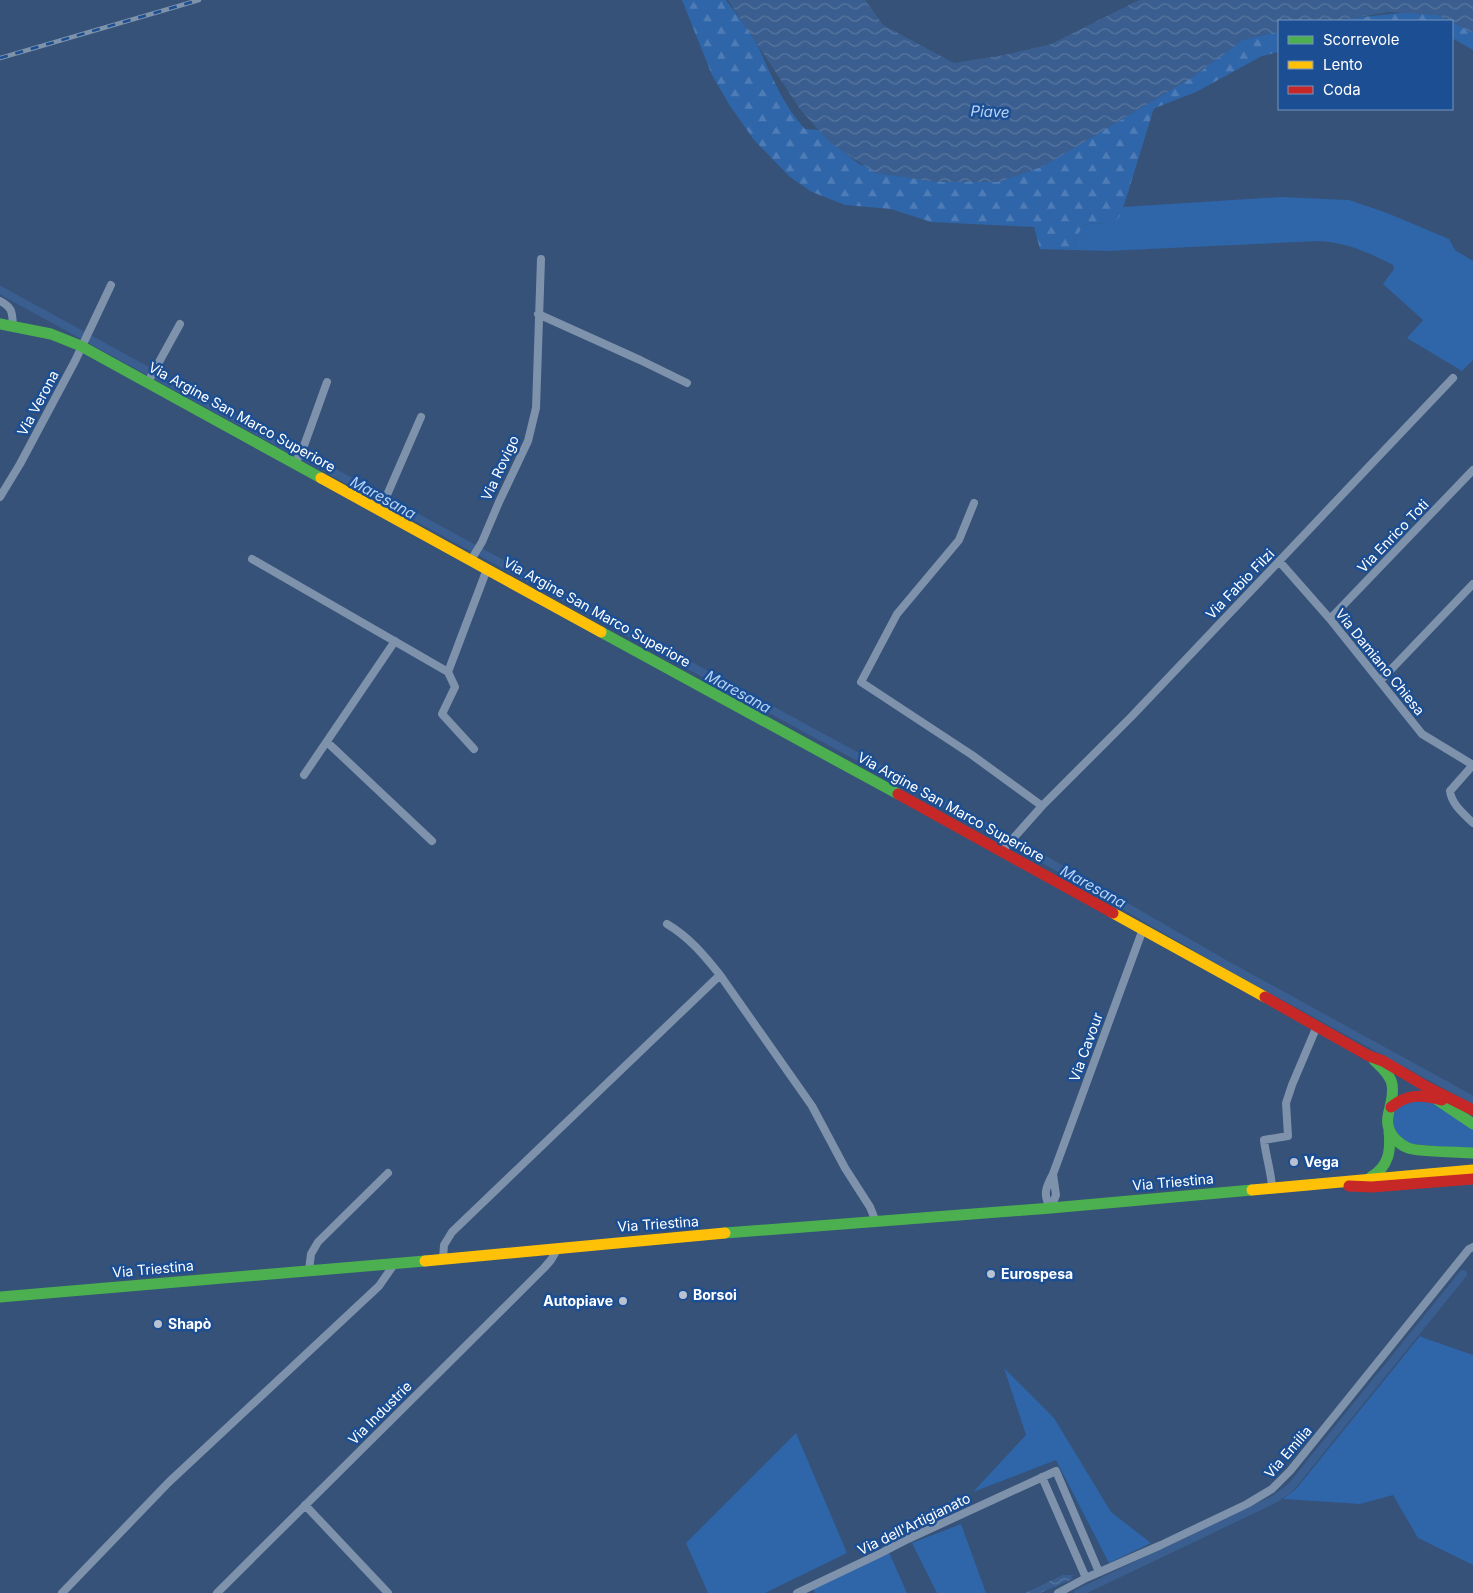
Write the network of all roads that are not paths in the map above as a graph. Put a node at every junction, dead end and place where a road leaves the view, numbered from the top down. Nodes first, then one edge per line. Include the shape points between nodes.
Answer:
1 (540, 258) dead end
2 (111, 285) dead end
3 (0, 301) edge
4 (538, 314) junction
5 (0, 324) edge
6 (180, 324) dead end
7 (13, 326) junction
8 (82, 344) junction
9 (1453, 378) dead end
10 (149, 380) junction
11 (327, 382) dead end
12 (687, 383) dead end
13 (421, 417) dead end
14 (296, 462) junction
15 (1473, 470) edge
16 (0, 497) edge
17 (974, 503) dead end
18 (381, 509) junction
19 (473, 558) junction
20 (252, 559) dead end
21 (1279, 561) junction
22 (487, 569) junction
23 (1473, 584) edge
24 (1330, 620) junction
25 (395, 641) junction
26 (448, 672) junction
27 (1380, 681) junction
28 (327, 742) junction
29 (474, 750) dead end
30 (1473, 765) edge
31 (304, 775) dead end
32 (1042, 806) junction
33 (1473, 823) edge
34 (432, 841) dead end
35 (1003, 850) junction
36 (667, 924) dead end
37 (1143, 929) junction
38 (720, 975) junction
39 (1317, 1026) junction
40 (1369, 1056) junction
41 (1434, 1096) junction
42 (1391, 1107) junction
43 (1473, 1110) edge
44 (1473, 1114) edge
45 (1473, 1124) edge
46 (1388, 1130) junction
47 (1473, 1153) edge
48 (1473, 1170) edge
49 (388, 1173) dead end
50 (1369, 1178) junction
51 (1473, 1179) edge
52 (1307, 1184) junction
53 (1272, 1187) junction
54 (1051, 1208) junction
55 (876, 1222) junction
56 (1473, 1247) edge
57 (558, 1248) junction
58 (443, 1259) junction
59 (395, 1263) junction
60 (309, 1270) junction
61 (0, 1297) edge
62 (1042, 1477) junction
63 (305, 1505) junction
64 (1099, 1572) junction
65 (1086, 1578) junction
66 (1067, 1589) edge
67 (62, 1593) edge
68 (217, 1593) edge
69 (388, 1593) edge
70 (796, 1593) edge

1 - 4 street, Via Rovigo
2 - 8 street, Via Verona
3 - 7 street via 9,306
4 - 12 street
4 - 19 street, Via Rovigo via 536,408 528,441
5 - 7 street, Via Argine San Marco Superiore
6 - 10 street
7 - 8 street, Via Argine San Marco Superiore
8 - 10 street, Via Argine San Marco Superiore
8 - 16 street, Via Verona
9 - 21 street, Via Fabio Filzi
10 - 14 street, Via Argine San Marco Superiore
11 - 14 street
13 - 18 street
14 - 18 street, Via Argine San Marco Superiore
15 - 24 street, Via Enrico Toti
17 - 32 street via 959,540 897,614 861,682 972,755
18 - 19 street, Via Argine San Marco Superiore
19 - 22 street, Via Argine San Marco Superiore
20 - 25 street
21 - 24 street, Via Damiano Chiesa
21 - 32 street, Via Fabio Filzi
22 - 26 street
22 - 35 street, Via Argine San Marco Superiore
23 - 27 street
24 - 27 street, Via Damiano Chiesa
25 - 26 street
25 - 28 street
26 - 29 street via 455,687 442,714
27 - 30 street, Via Damiano Chiesa via 1422,734
28 - 31 street
28 - 34 street
30 - 33 street via 1450,791 1457,807
32 - 35 street, Via Fabio Filzi
35 - 37 street, Via Argine San Marco Superiore
36 - 38 street via 681,932
37 - 39 street, Via Argine San Marco Superiore
37 - 54 street, Via Cavour via 1053,1174 1056,1195
38 - 55 street via 812,1106
38 - 58 street via 459,1225 444,1245
39 - 40 street, Via Argine San Marco Superiore
39 - 53 street via 1286,1103 1288,1136 1264,1140
40 - 41 street via 1383,1061
40 - 42 street via 1392,1082
41 - 42 street via 1404,1097
41 - 43 street
41 - 44 street
41 - 45 street
42 - 46 street
46 - 47 street via 1409,1149
46 - 50 street via 1388,1160 1382,1170
48 - 50 street, Via Triestina
49 - 60 street via 318,1242 311,1254
50 - 52 street, Via Triestina
51 - 52 street via 1372,1187
52 - 53 street, Via Triestina
53 - 54 street, Via Triestina
54 - 55 street, Via Triestina
55 - 57 street, Via Triestina
56 - 64 street, Via Emilia via 1468,1249 1290,1471 1272,1489
57 - 58 street, Via Triestina
57 - 63 street, Via Industrie via 544,1268
58 - 59 street, Via Triestina
59 - 60 street, Via Triestina
59 - 67 street via 379,1286 169,1482
60 - 61 street, Via Triestina
62 - 64 street via 1056,1471
62 - 65 street
62 - 70 street, Via dell'Artigianato
63 - 68 street, Via Industrie
63 - 69 street
64 - 65 street, Via Emilia
65 - 66 street, Via Emilia

